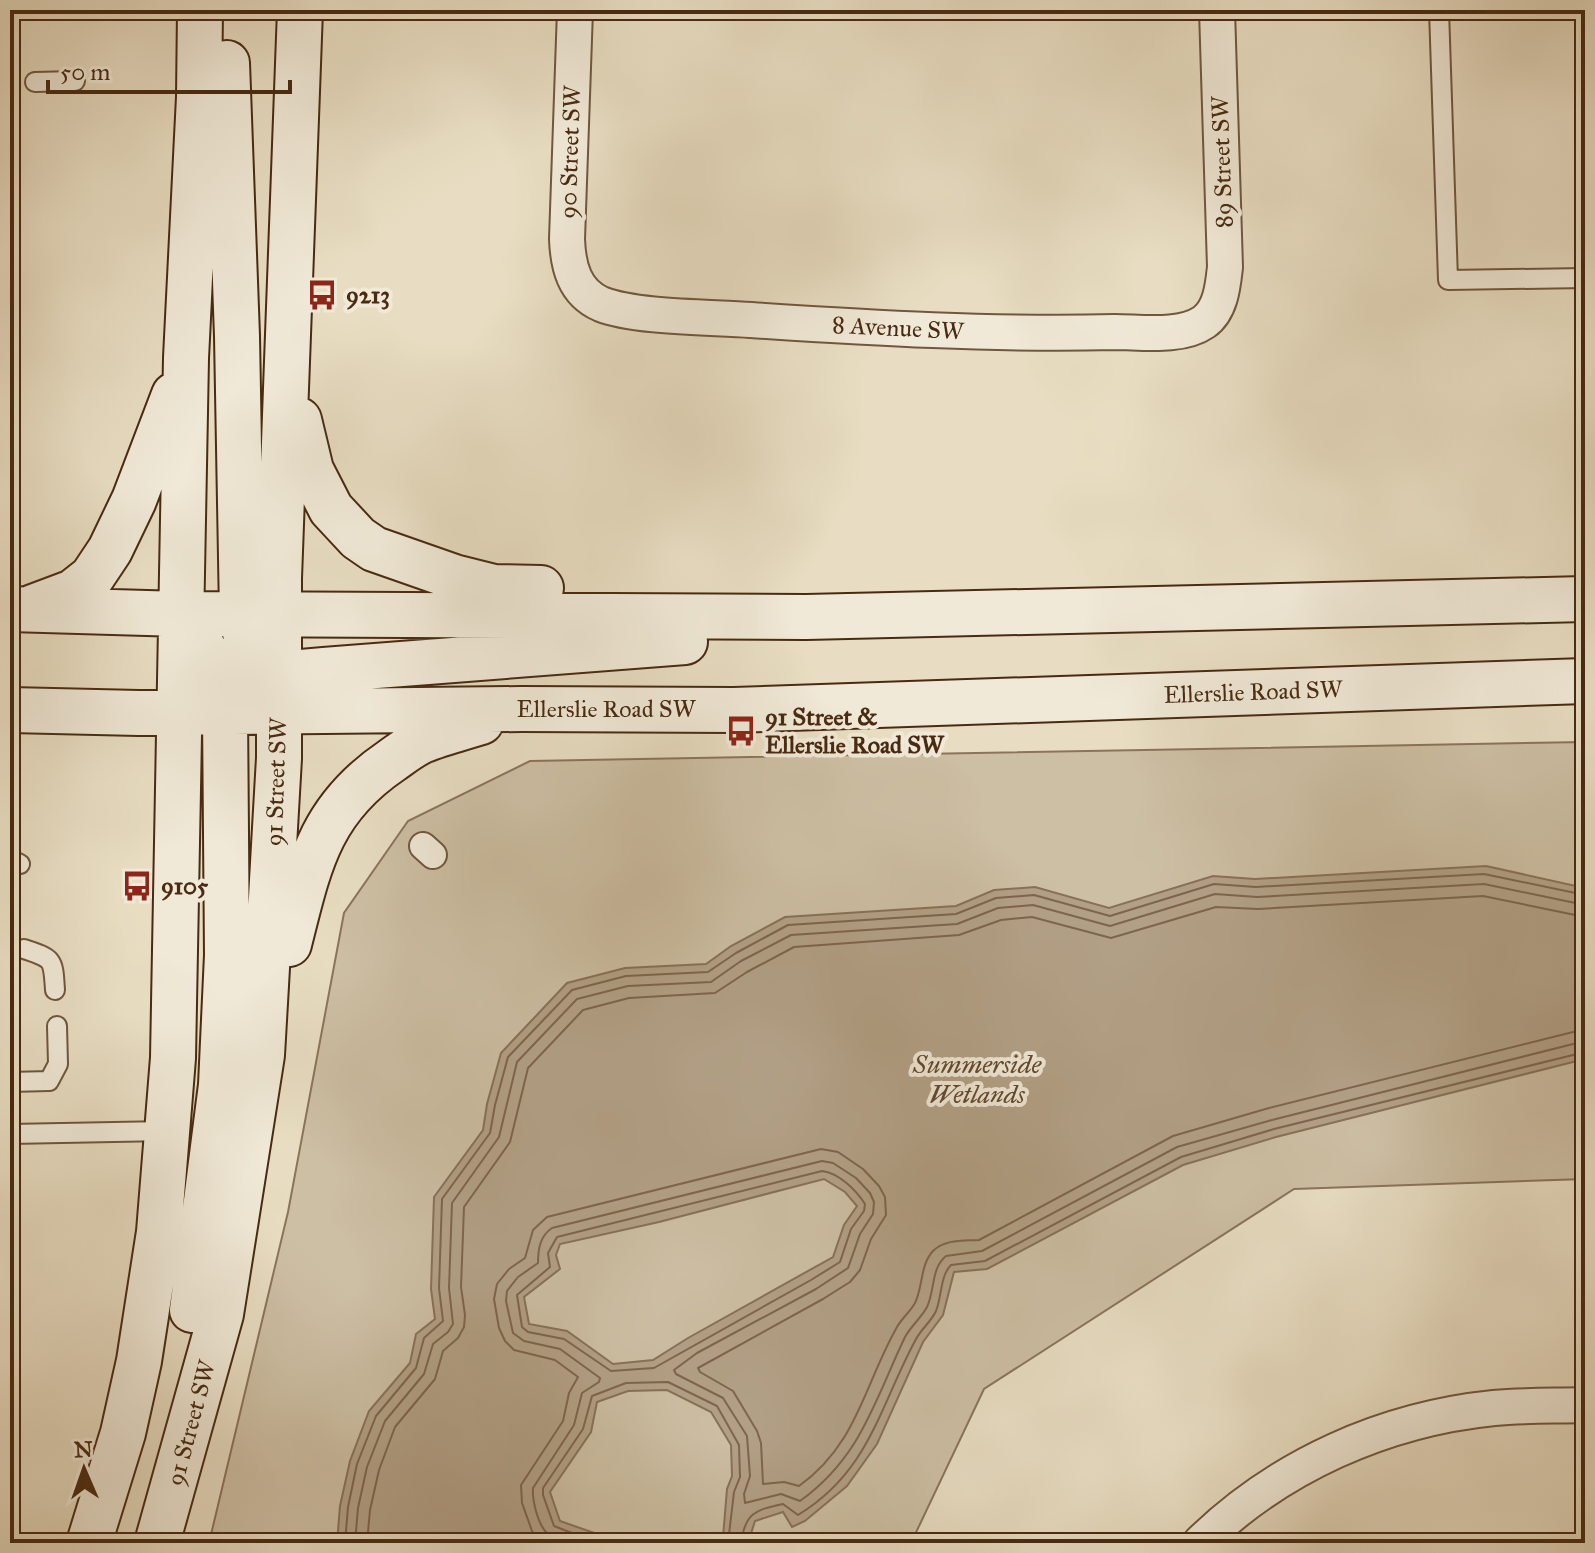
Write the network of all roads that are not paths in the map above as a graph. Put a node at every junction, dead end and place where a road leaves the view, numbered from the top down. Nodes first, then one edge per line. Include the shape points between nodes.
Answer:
1 (200, 10) edge
2 (219, 10) edge
3 (300, 10) edge
4 (575, 10) edge
5 (1217, 10) edge
6 (1439, 10) edge
7 (75, 81) dead end
8 (35, 82) dead end
9 (1585, 278) edge
10 (582, 292) joint
11 (1214, 311) joint
12 (186, 358) junction
13 (288, 377) junction
14 (1585, 599) edge
15 (17, 610) edge
16 (1115, 610) junction
17 (181, 614) junction
18 (260, 614) junction
19 (1585, 681) edge
20 (252, 694) junction
21 (521, 709) junction
22 (10, 710) edge
23 (179, 712) junction
24 (24, 949) dead end
25 (55, 990) dead end
26 (57, 1026) dead end
27 (262, 1055) junction
28 (10, 1082) edge
29 (166, 1131) junction
30 (10, 1134) edge
31 (1585, 1405) edge
32 (161, 1529) edge
33 (89, 1543) edge
34 (1200, 1543) edge

1 - 12 main road
2 - 18 main road via 226,41 237,336
3 - 13 main road, 91 Street SW
4 - 10 street, 90 Street SW via 567,239
5 - 11 street, 89 Street SW via 1225,267
6 - 9 lane via 1448,280
7 - 8 lane
10 - 11 street, 8 Avenue SW via 601,304 643,312 951,332 1174,331 1204,322
12 - 15 main road via 140,485 92,577 73,592
12 - 17 main road
13 - 16 main road via 311,470 331,509 374,549 454,577 494,587
13 - 18 main road, 91 Street SW
14 - 16 main road
15 - 17 main road
16 - 18 main road via 806,617
16 - 20 main road
17 - 18 main road
17 - 20 main road via 217,669
17 - 23 main road
18 - 20 main road, 91 Street SW
19 - 21 main road, Ellerslie Road SW via 734,710
20 - 21 main road, Ellerslie Road SW
20 - 23 main road, Ellerslie Road SW
20 - 27 main road, 91 Street SW via 279,758
20 - 32 main road via 227,955 221,1085
21 - 27 main road via 421,742 377,770 342,803 320,840 305,882
22 - 23 main road, Ellerslie Road SW
23 - 29 main road via 173,1058
24 - 25 lane via 49,958
26 - 28 lane via 58,1064 49,1081
27 - 32 main road, 91 Street SW via 221,1314
29 - 30 lane
29 - 33 main road via 159,1232 139,1361
31 - 34 street via 1481,1410 1376,1433 1295,1472

